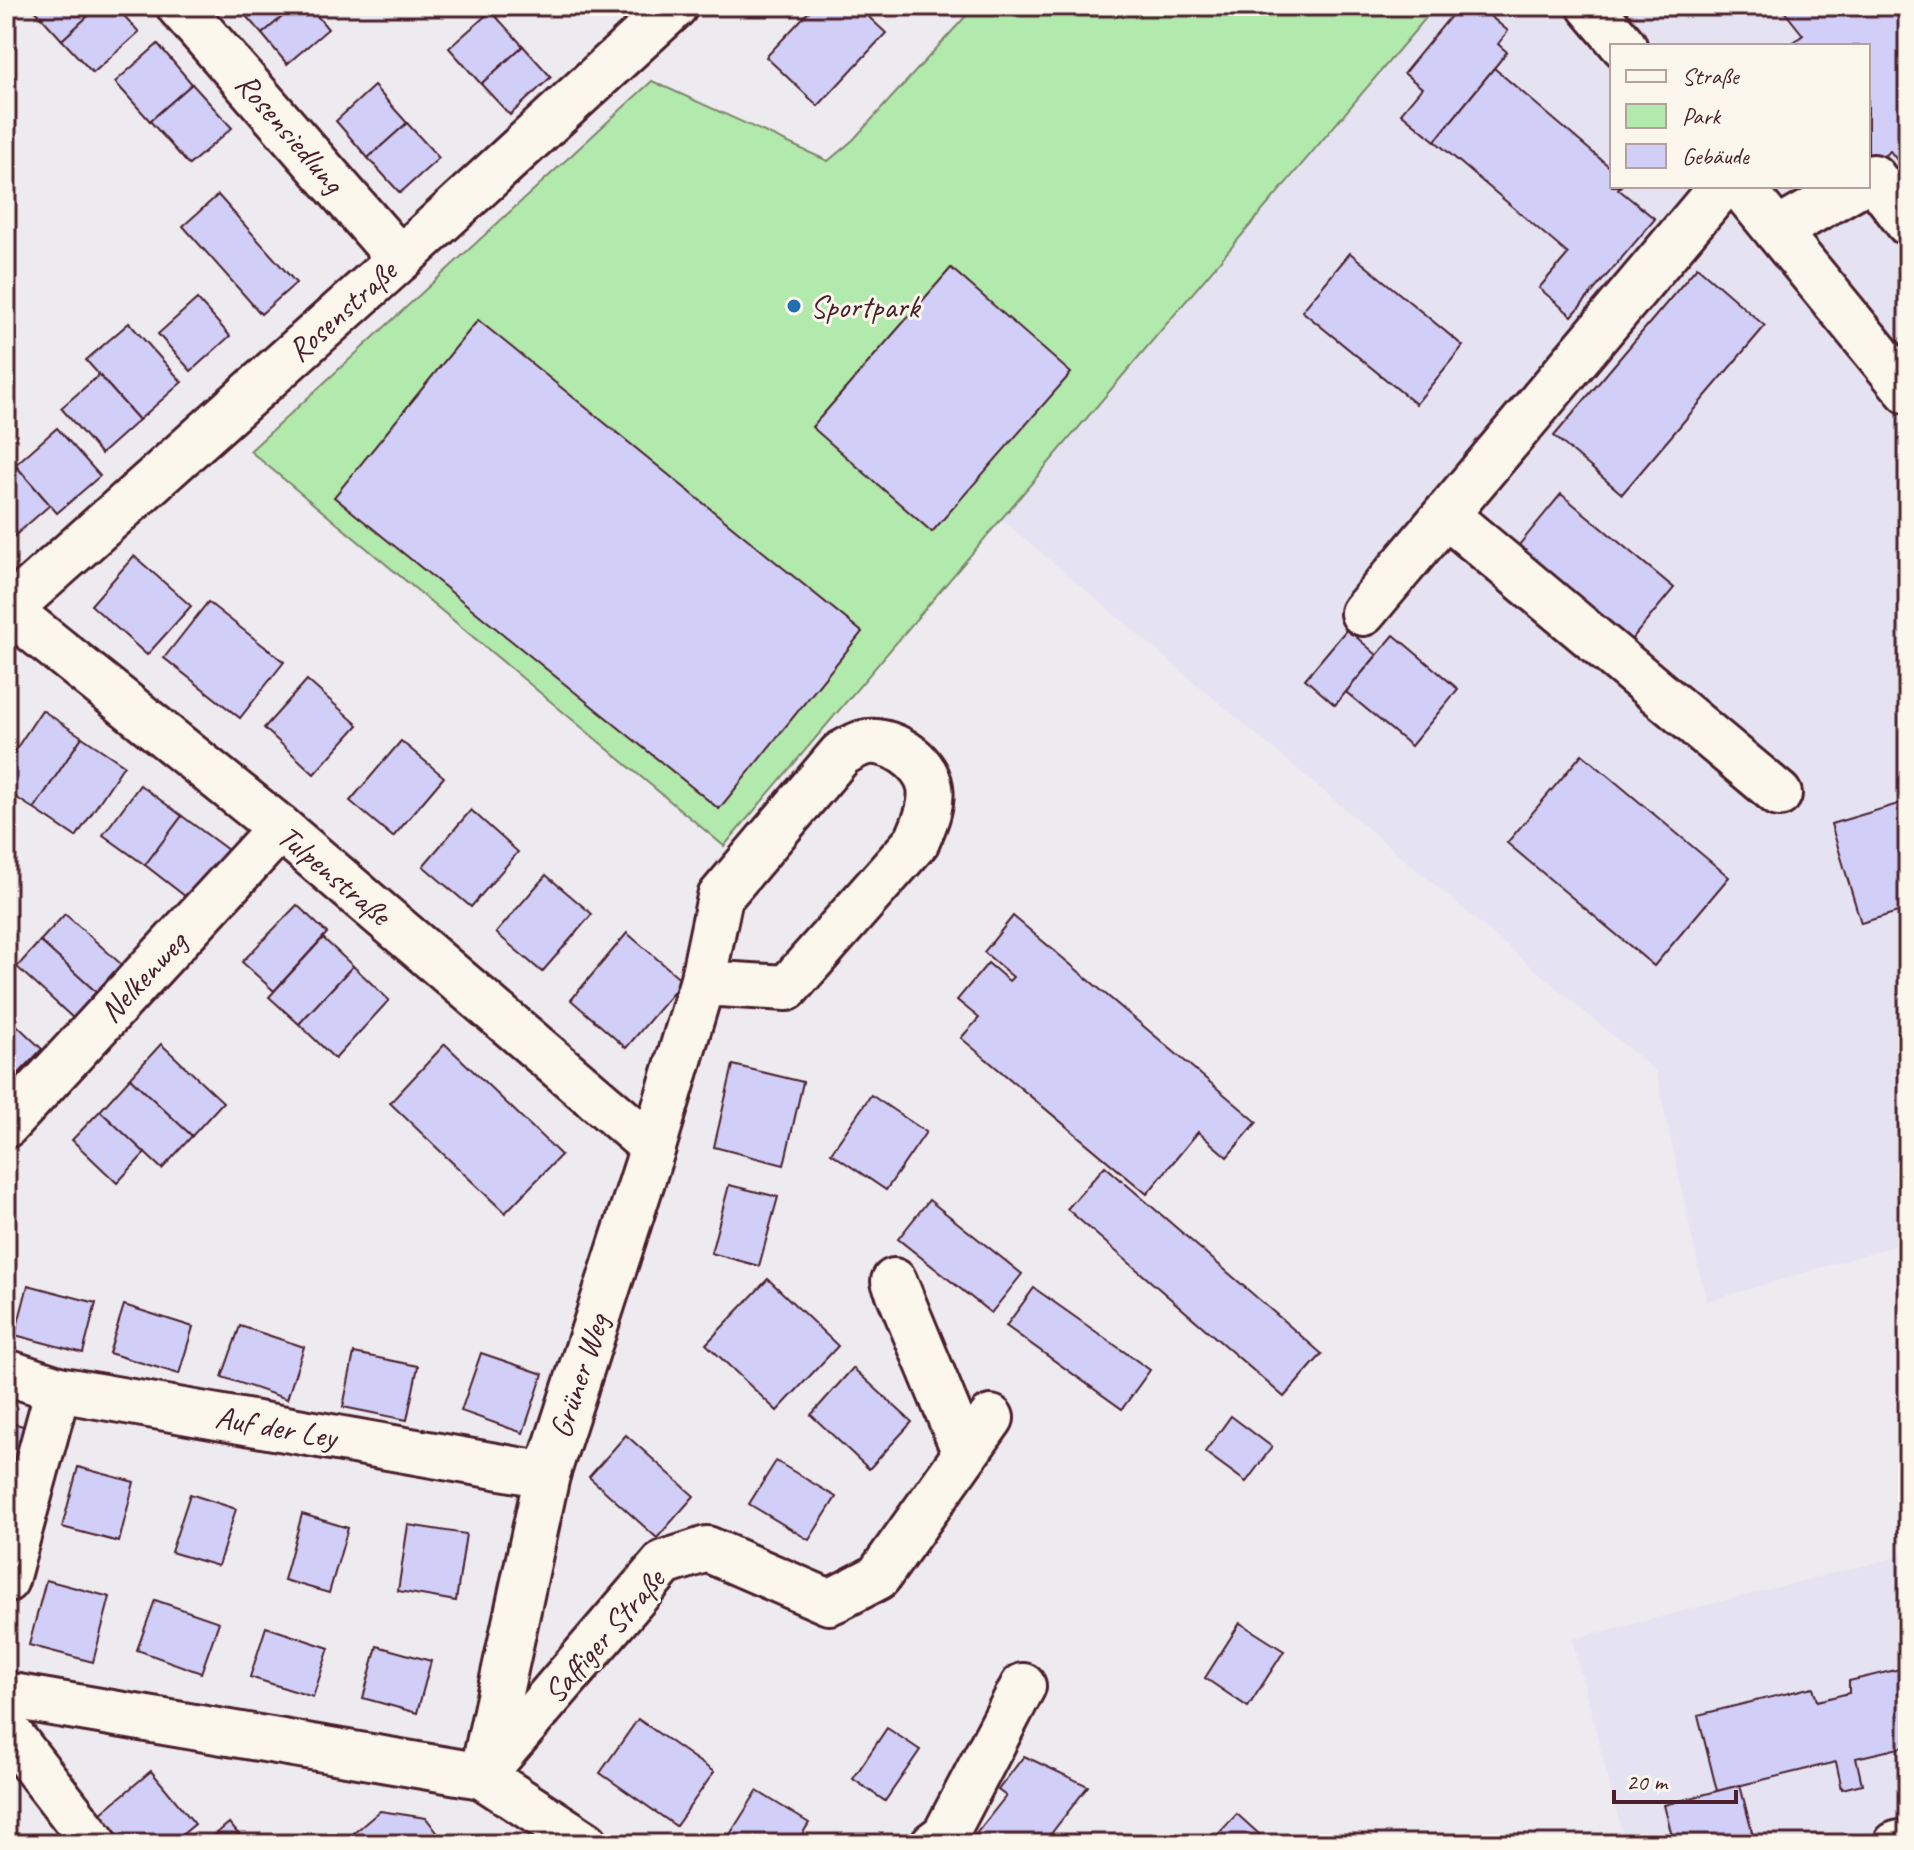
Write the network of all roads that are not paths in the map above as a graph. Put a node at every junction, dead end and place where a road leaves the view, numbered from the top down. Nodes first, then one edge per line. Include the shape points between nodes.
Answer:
1 (179, 6) edge
2 (675, 6) edge
3 (1590, 6) edge
4 (1622, 44) edge
5 (1870, 178) edge
6 (1720, 188) edge
7 (1742, 188) edge
8 (1852, 188) edge
9 (1908, 223) edge
10 (1777, 231) junction
11 (400, 259) junction
12 (1900, 362) edge
13 (1446, 515) junction
14 (7, 610) edge
15 (1363, 613) dead end
16 (1779, 794) dead end
17 (280, 828) junction
18 (702, 983) junction
19 (6, 1125) edge
20 (653, 1147) junction
21 (894, 1281) dead end
22 (6, 1372) edge
23 (58, 1389) junction
24 (991, 1418) dead end
25 (965, 1453) junction
26 (547, 1475) junction
27 (6, 1580) edge
28 (1023, 1686) dead end
29 (6, 1695) edge
30 (6, 1729) edge
31 (482, 1776) junction
32 (1908, 1841) edge
33 (95, 1844) edge
34 (586, 1844) edge
35 (933, 1844) edge
36 (1896, 1844) edge

1 - 11 street, Rosensiedlung
2 - 11 street, Rosenstraße
3 - 4 street
5 - 9 street
6 - 13 street
7 - 10 street
8 - 10 street
10 - 12 street
11 - 14 street, Rosenstraße
13 - 15 street
13 - 16 street
14 - 17 street, Tulpenstraße
17 - 19 street, Nelkenweg
17 - 20 street, Tulpenstraße
18 - 18 street, Grüner Weg via 720,897 841,754 865,742 892,745 918,763 930,785 928,816 917,841 787,988
18 - 20 street, Grüner Weg
20 - 26 street, Grüner Weg
21 - 25 street
22 - 23 street, Auf der Ley
23 - 26 street, Auf der Ley
23 - 27 street
24 - 25 street, Saffiger Straße
25 - 31 street, Saffiger Straße via 878,1577 829,1602 707,1549 664,1563
26 - 31 street, Grüner Weg
28 - 35 street via 945,1835
29 - 31 street
30 - 33 street
31 - 34 street
32 - 36 street

